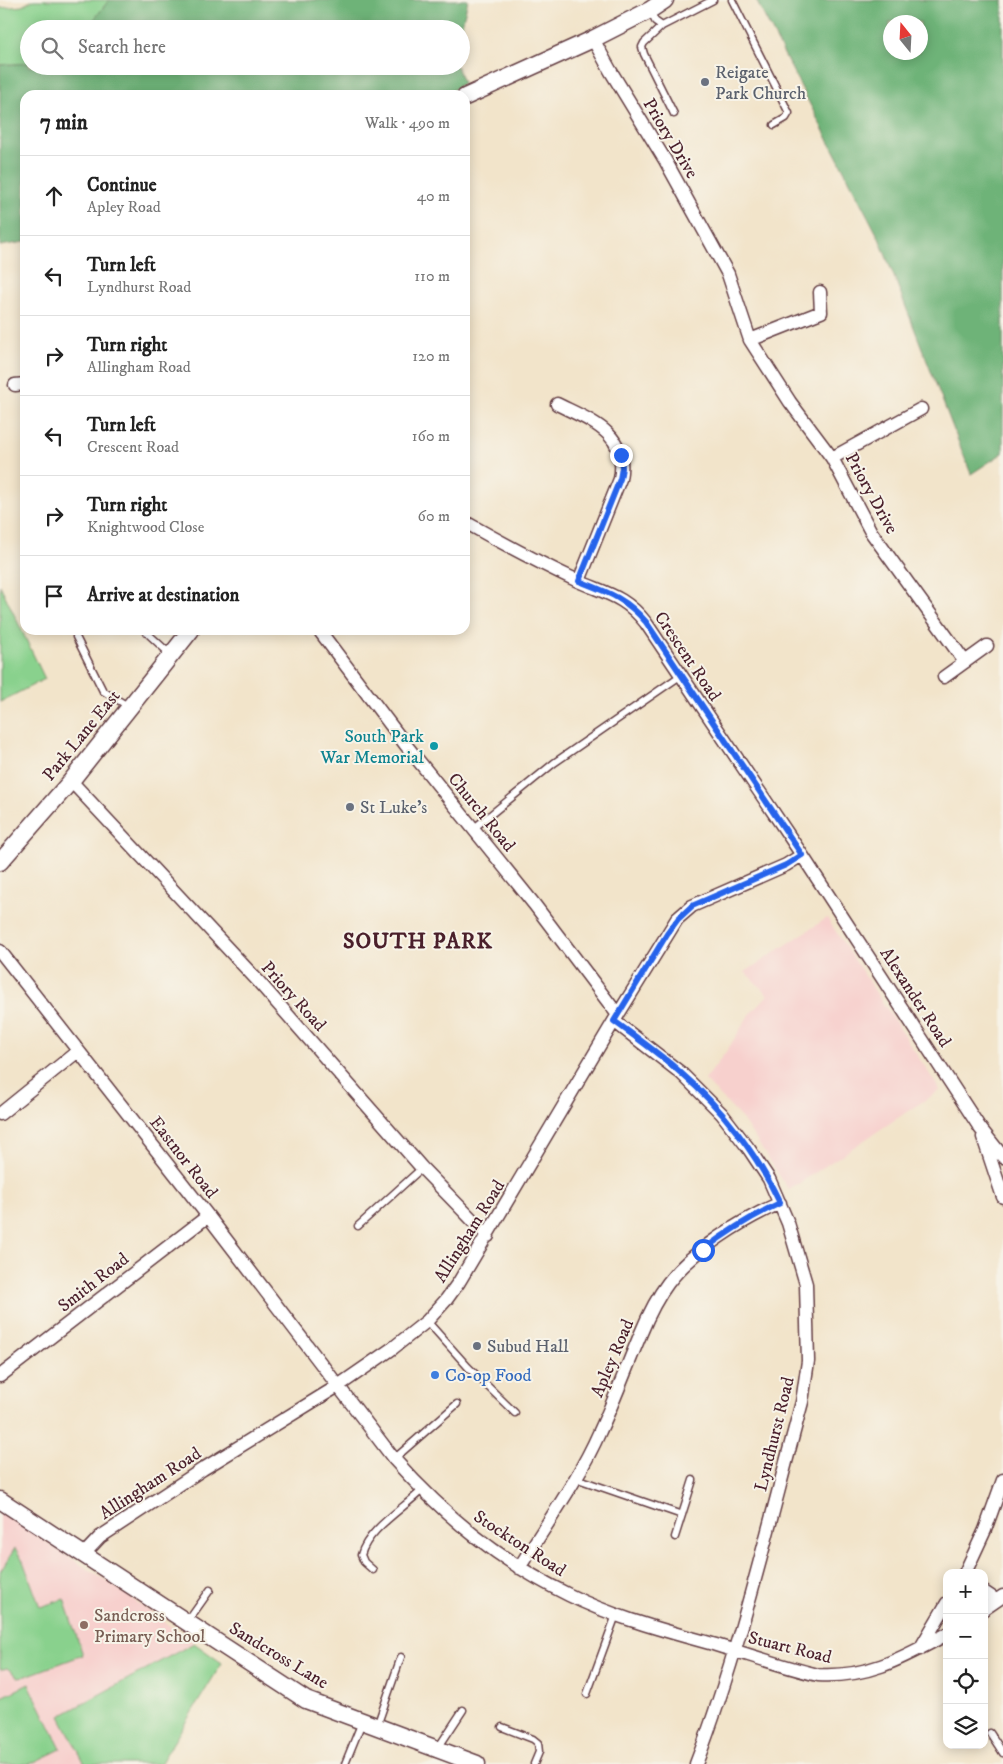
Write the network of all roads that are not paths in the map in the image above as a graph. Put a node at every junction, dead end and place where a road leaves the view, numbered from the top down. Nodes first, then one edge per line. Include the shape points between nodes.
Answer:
1 (665, 0) edge
2 (713, 0) edge
3 (732, 0) edge
4 (650, 10) junction
5 (662, 26) junction
6 (593, 39) junction
7 (470, 95) edge
8 (674, 114) dead end
9 (774, 125) dead end
10 (820, 292) dead end
11 (750, 340) junction
12 (557, 404) dead end
13 (921, 409) dead end
14 (832, 458) junction
15 (470, 525) edge
16 (579, 581) junction
17 (149, 635) edge
18 (187, 635) edge
19 (323, 635) edge
20 (76, 637) dead end
21 (987, 646) dead end
22 (171, 655) junction
23 (965, 662) junction
24 (680, 676) junction
25 (944, 676) dead end
26 (130, 706) junction
27 (71, 781) junction
28 (473, 829) junction
29 (802, 855) junction
30 (0, 862) edge
31 (0, 951) edge
32 (616, 1018) junction
33 (78, 1051) junction
34 (0, 1114) edge
35 (980, 1128) junction
36 (1003, 1157) edge
37 (422, 1168) junction
38 (1003, 1197) edge
39 (780, 1203) junction
40 (208, 1216) junction
41 (358, 1226) dead end
42 (488, 1236) junction
43 (427, 1321) junction
44 (0, 1376) edge
45 (338, 1386) junction
46 (457, 1404) dead end
47 (515, 1413) dead end
48 (394, 1458) junction
49 (575, 1478) junction
50 (693, 1480) dead end
51 (1003, 1480) edge
52 (422, 1490) junction
53 (0, 1500) edge
54 (682, 1516) junction
55 (675, 1537) dead end
56 (84, 1554) junction
57 (519, 1568) junction
58 (968, 1569) edge
59 (373, 1570) dead end
60 (210, 1590) dead end
61 (988, 1594) edge
62 (1000, 1598) edge
63 (988, 1606) edge
64 (943, 1610) edge
65 (616, 1615) junction
66 (187, 1622) junction
67 (943, 1636) edge
68 (920, 1649) junction
69 (735, 1651) junction
70 (401, 1657) dead end
71 (588, 1694) dead end
72 (463, 1710) dead end
73 (370, 1723) junction
74 (502, 1727) dead end
75 (990, 1733) dead end
76 (438, 1749) junction
77 (1003, 1753) edge
78 (345, 1764) edge
79 (477, 1764) edge
80 (534, 1764) edge
81 (696, 1764) edge

1 - 4 street
2 - 5 lane
3 - 9 lane via 789,113
4 - 5 lane via 655,21
4 - 6 street
5 - 8 lane via 642,47
6 - 7 street
6 - 11 street, Priory Drive via 666,160 728,274
10 - 11 street via 826,315
11 - 14 street, Priory Drive via 790,402
12 - 16 street via 607,431 621,455 620,479
13 - 14 street
14 - 23 street, Priory Drive via 871,532
15 - 16 street, Crescent Road
16 - 24 street, Crescent Road via 609,593 635,609
17 - 22 lane
18 - 22 street, Park Lane East
19 - 28 street, Church Road
20 - 26 lane via 103,691
21 - 23 street
22 - 26 street, Park Lane East
23 - 25 street
24 - 28 lane via 554,763
24 - 29 street, Crescent Road
26 - 27 street, Park Lane East
27 - 30 street, Park Lane East
27 - 37 street, Priory Road via 258,980
28 - 32 street, Church Road via 534,904
29 - 32 street, Allingham Road via 692,906 667,934
29 - 35 street, Alexander Road
31 - 33 street, Eastnor Road
32 - 39 street, Lyndhurst Road via 682,1073 722,1114 750,1149
32 - 42 street, Allingham Road
33 - 34 street
33 - 40 street, Eastnor Road
35 - 36 street, Alexander Road
35 - 38 street
37 - 41 lane
37 - 42 street, Priory Road
39 - 49 street, Apley Road via 726,1232 668,1282 645,1323 600,1432
39 - 69 street, Lyndhurst Road via 806,1284 808,1361 802,1402
40 - 44 street, Smith Road
40 - 45 street, Eastnor Road
42 - 43 street, Allingham Road via 455,1288
43 - 45 street, Allingham Road
43 - 47 lane
45 - 48 street, Stockton Road
45 - 56 street, Allingham Road via 100,1537
46 - 48 lane
48 - 52 street, Stockton Road
49 - 54 lane
49 - 57 street, Apley Road
50 - 54 lane
51 - 58 street
52 - 57 street, Stockton Road via 477,1539
52 - 59 lane via 367,1541 361,1555
53 - 56 street, Sandcross Lane
54 - 55 lane
56 - 66 street, Sandcross Lane
57 - 65 street, Stockton Road via 570,1596
60 - 66 lane
61 - 62 street
62 - 63 street
64 - 68 street
65 - 69 street, Stockton Road
65 - 71 lane
66 - 73 street, Sandcross Lane via 306,1700
67 - 68 street, Stuart Road
68 - 69 street, Stuart Road via 870,1670 838,1676 818,1675
69 - 81 street, Lyndhurst Road
70 - 73 lane
72 - 76 lane
73 - 76 street, Sandcross Lane
73 - 78 lane
74 - 80 lane via 538,1743 539,1752
75 - 77 lane
76 - 79 street, Sandcross Lane

